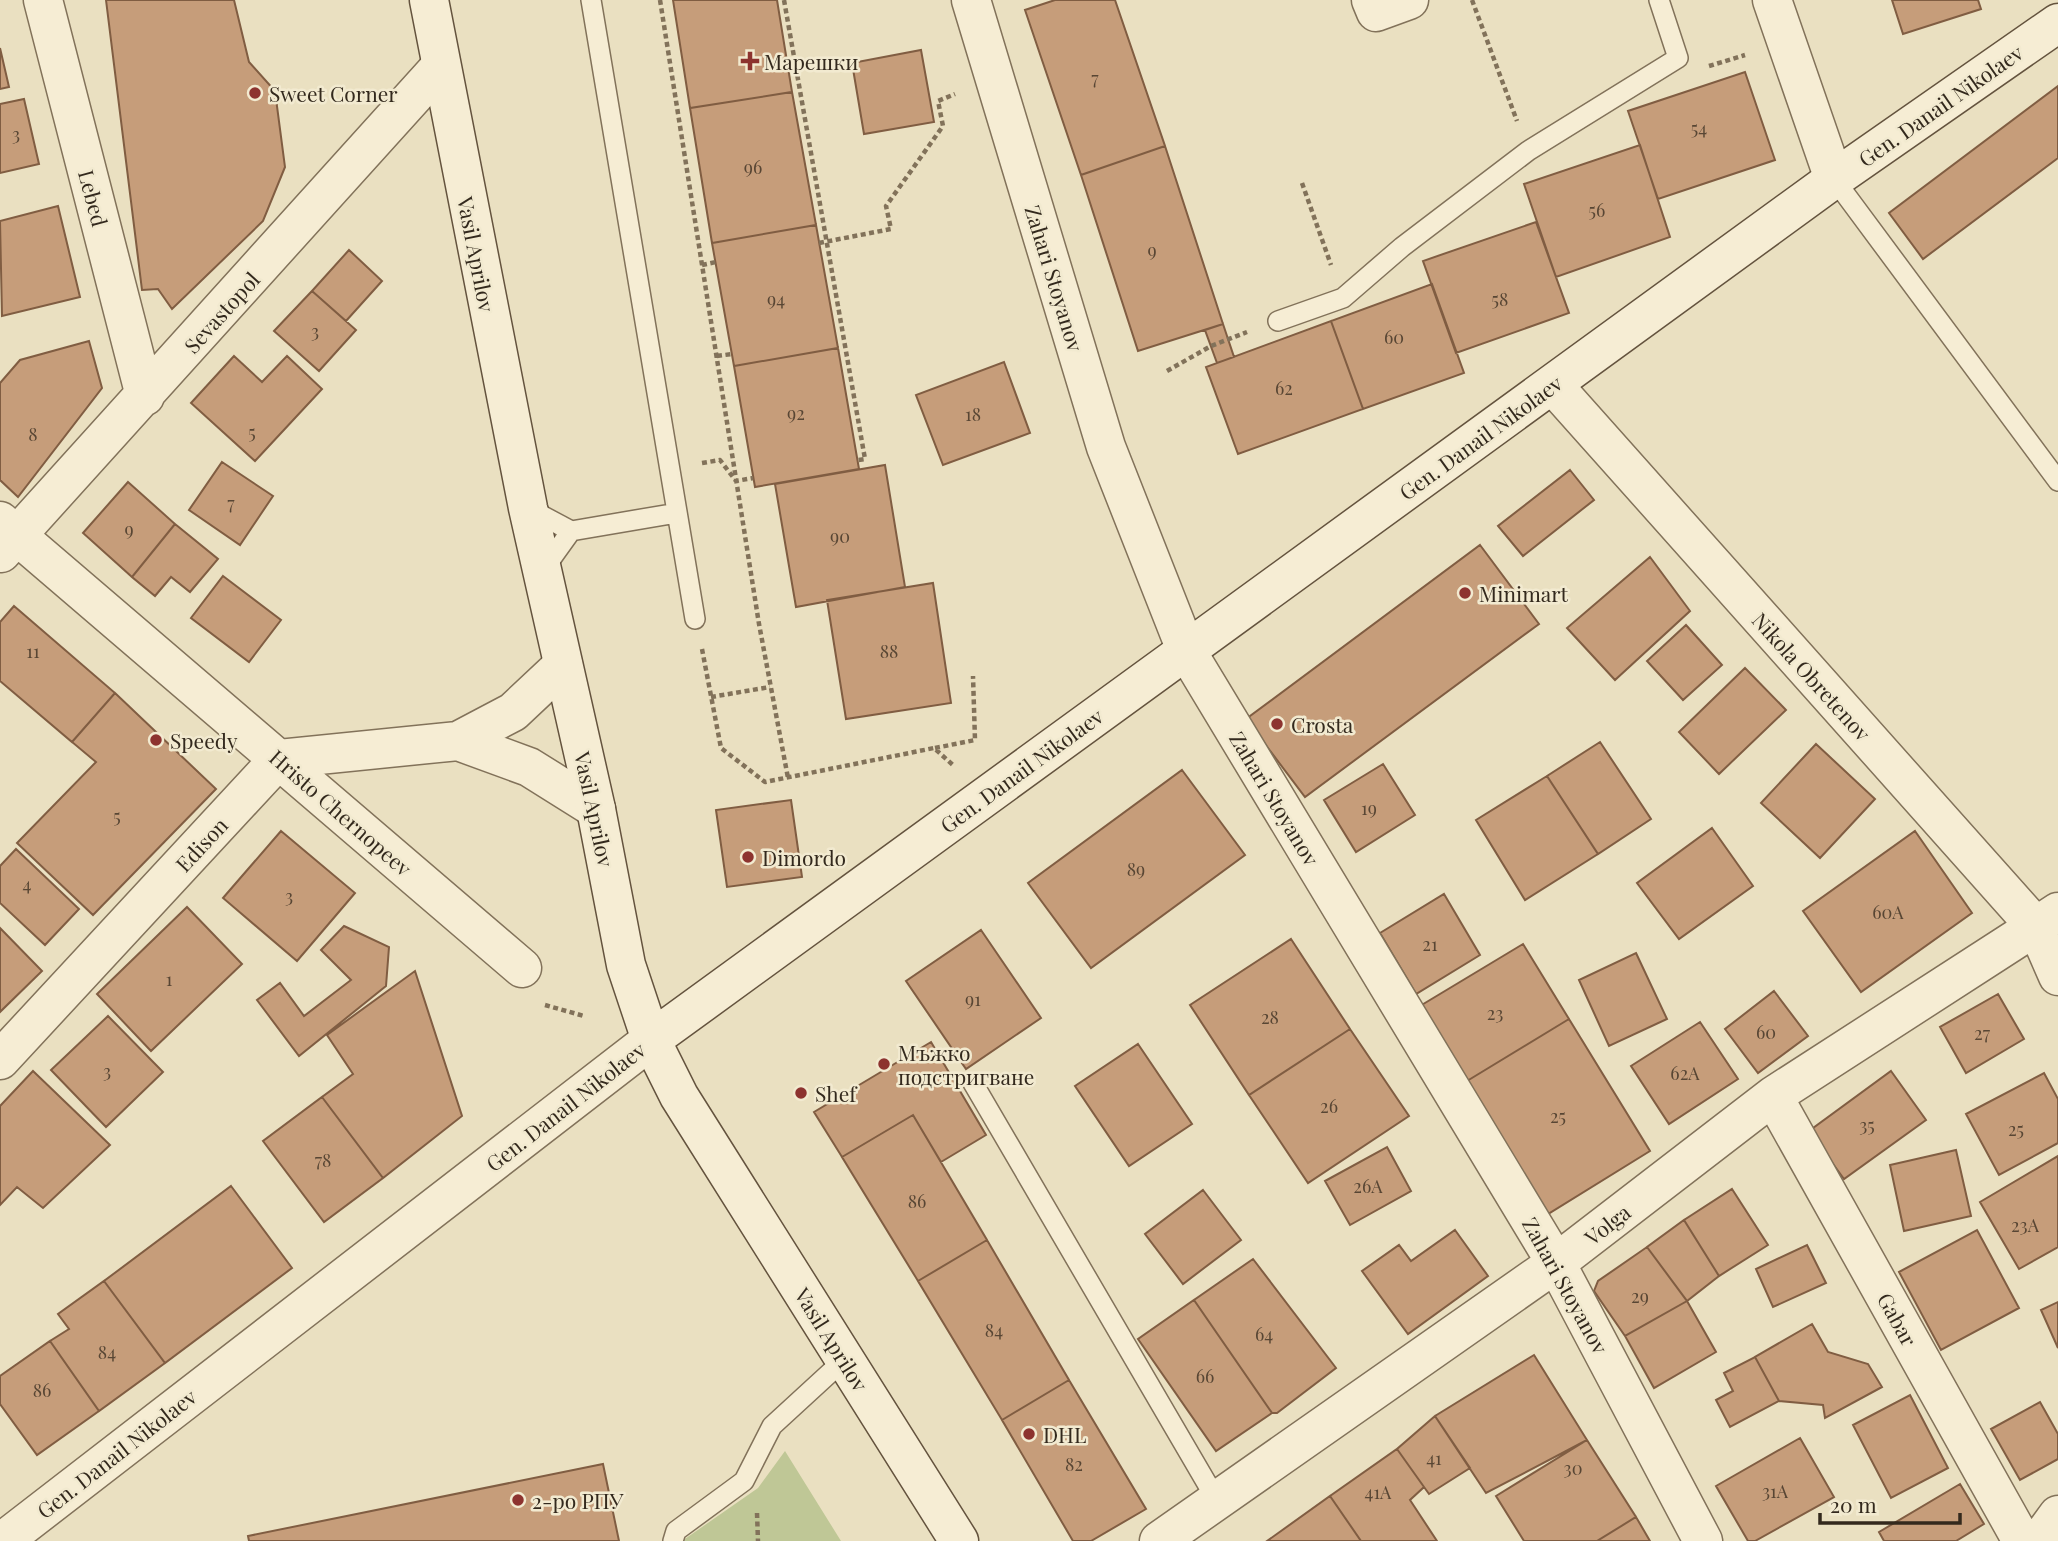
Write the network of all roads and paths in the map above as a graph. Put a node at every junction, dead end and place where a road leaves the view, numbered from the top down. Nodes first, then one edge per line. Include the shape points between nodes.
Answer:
1 (43, 0) edge
2 (429, 0) edge
3 (591, 0) edge
4 (660, 0) edge
5 (784, 0) edge
6 (971, 0) edge
7 (1371, 0) edge
8 (1409, 0) edge
9 (1472, 0) edge
10 (1659, 0) edge
11 (1772, 0) edge
12 (2058, 23) edge
13 (1751, 54) dead end
14 (1718, 63) dead end
15 (440, 67) junction
16 (939, 101) dead end
17 (1528, 151) junction
18 (1833, 179) junction
19 (1302, 183) dead end
20 (826, 242) junction
21 (819, 243) dead end
22 (716, 262) dead end
23 (702, 265) junction
24 (1343, 298) junction
25 (1278, 321) dead end
26 (843, 335) junction
27 (836, 336) dead end
28 (1228, 339) dead end
29 (732, 354) dead end
30 (717, 356) junction
31 (1167, 371) dead end
32 (1553, 385) junction
33 (145, 396) junction
34 (720, 460) dead end
35 (858, 460) dead end
36 (753, 478) dead end
37 (736, 481) junction
38 (2058, 481) edge
39 (528, 508) junction
40 (677, 513) junction
41 (570, 531) junction
42 (6, 537) edge
43 (542, 572) junction
44 (695, 619) joint
45 (1186, 650) junction
46 (563, 665) junction
47 (973, 676) dead end
48 (770, 687) junction
49 (711, 697) junction
50 (458, 741) junction
51 (934, 748) junction
52 (279, 759) junction
53 (788, 778) junction
54 (985, 795) junction
55 (596, 809) junction
56 (2047, 920) edge
57 (522, 968) dead end
58 (2058, 976) edge
59 (651, 1040) junction
60 (0, 1060) edge
61 (973, 1083) dead end
62 (1773, 1096) junction
63 (1556, 1263) junction
64 (845, 1359) junction
65 (1216, 1499) junction
66 (2058, 1515) edge
67 (0, 1535) edge
68 (3, 1541) edge
69 (673, 1541) edge
70 (958, 1541) edge
71 (1159, 1541) edge
72 (1703, 1541) edge
73 (2022, 1541) edge
74 (2039, 1541) edge

1 - 33 street, Lebed
2 - 15 street, Vasil Aprilov
3 - 40 lane
4 - 23 path
5 - 20 path
6 - 45 street, Zahari Stoyanov via 1106,447
7 - 8 street via 1376,12
9 - 17 path
10 - 17 lane via 1678,58
11 - 18 street
12 - 18 street, Gen. Danail Nikolaev
13 - 14 path
15 - 33 street, Sevastopol
15 - 39 street, Vasil Aprilov
16 - 20 path via 943,127 886,206 891,229
17 - 24 lane
18 - 32 street, Gen. Danail Nikolaev
18 - 38 lane
19 - 24 path
20 - 21 path
20 - 26 path
22 - 23 path
23 - 30 path
24 - 25 lane
26 - 27 path
26 - 35 path via 865,459
28 - 31 path
29 - 30 path
30 - 37 path
32 - 45 street, Gen. Danail Nikolaev
32 - 56 street, Nikola Obretenov
33 - 42 street, Sevastopol
34 - 37 path
36 - 37 path
37 - 48 path
39 - 41 lane
39 - 43 street, Vasil Aprilov
40 - 41 lane
40 - 44 lane
41 - 43 lane
42 - 52 street, Hristo Chernopeev
43 - 46 street, Vasil Aprilov
44 - 49 path
45 - 54 street, Gen. Danail Nikolaev
45 - 63 street, Zahari Stoyanov
46 - 50 street via 513,712
46 - 55 street, Vasil Aprilov
47 - 51 path via 975,740
48 - 49 path
48 - 53 path
49 - 53 path via 721,748 765,782
50 - 52 street
50 - 55 street via 529,767
51 - 53 path
51 - 54 path
52 - 57 street, Hristo Chernopeev
52 - 60 street, Edison
54 - 59 street, Gen. Danail Nikolaev
55 - 59 street, Vasil Aprilov via 626,965
56 - 58 street, Nikola Obretenov
56 - 62 street, Volga
59 - 64 street, Vasil Aprilov via 679,1096
59 - 68 street, Gen. Danail Nikolaev
61 - 65 lane
62 - 63 street, Volga
62 - 73 street, Gabar
63 - 65 street, Volga
63 - 72 street, Zahari Stoyanov
64 - 69 lane via 772,1426 744,1481 676,1531
64 - 70 street, Vasil Aprilov
65 - 71 street, Volga
66 - 74 street
67 - 68 street

